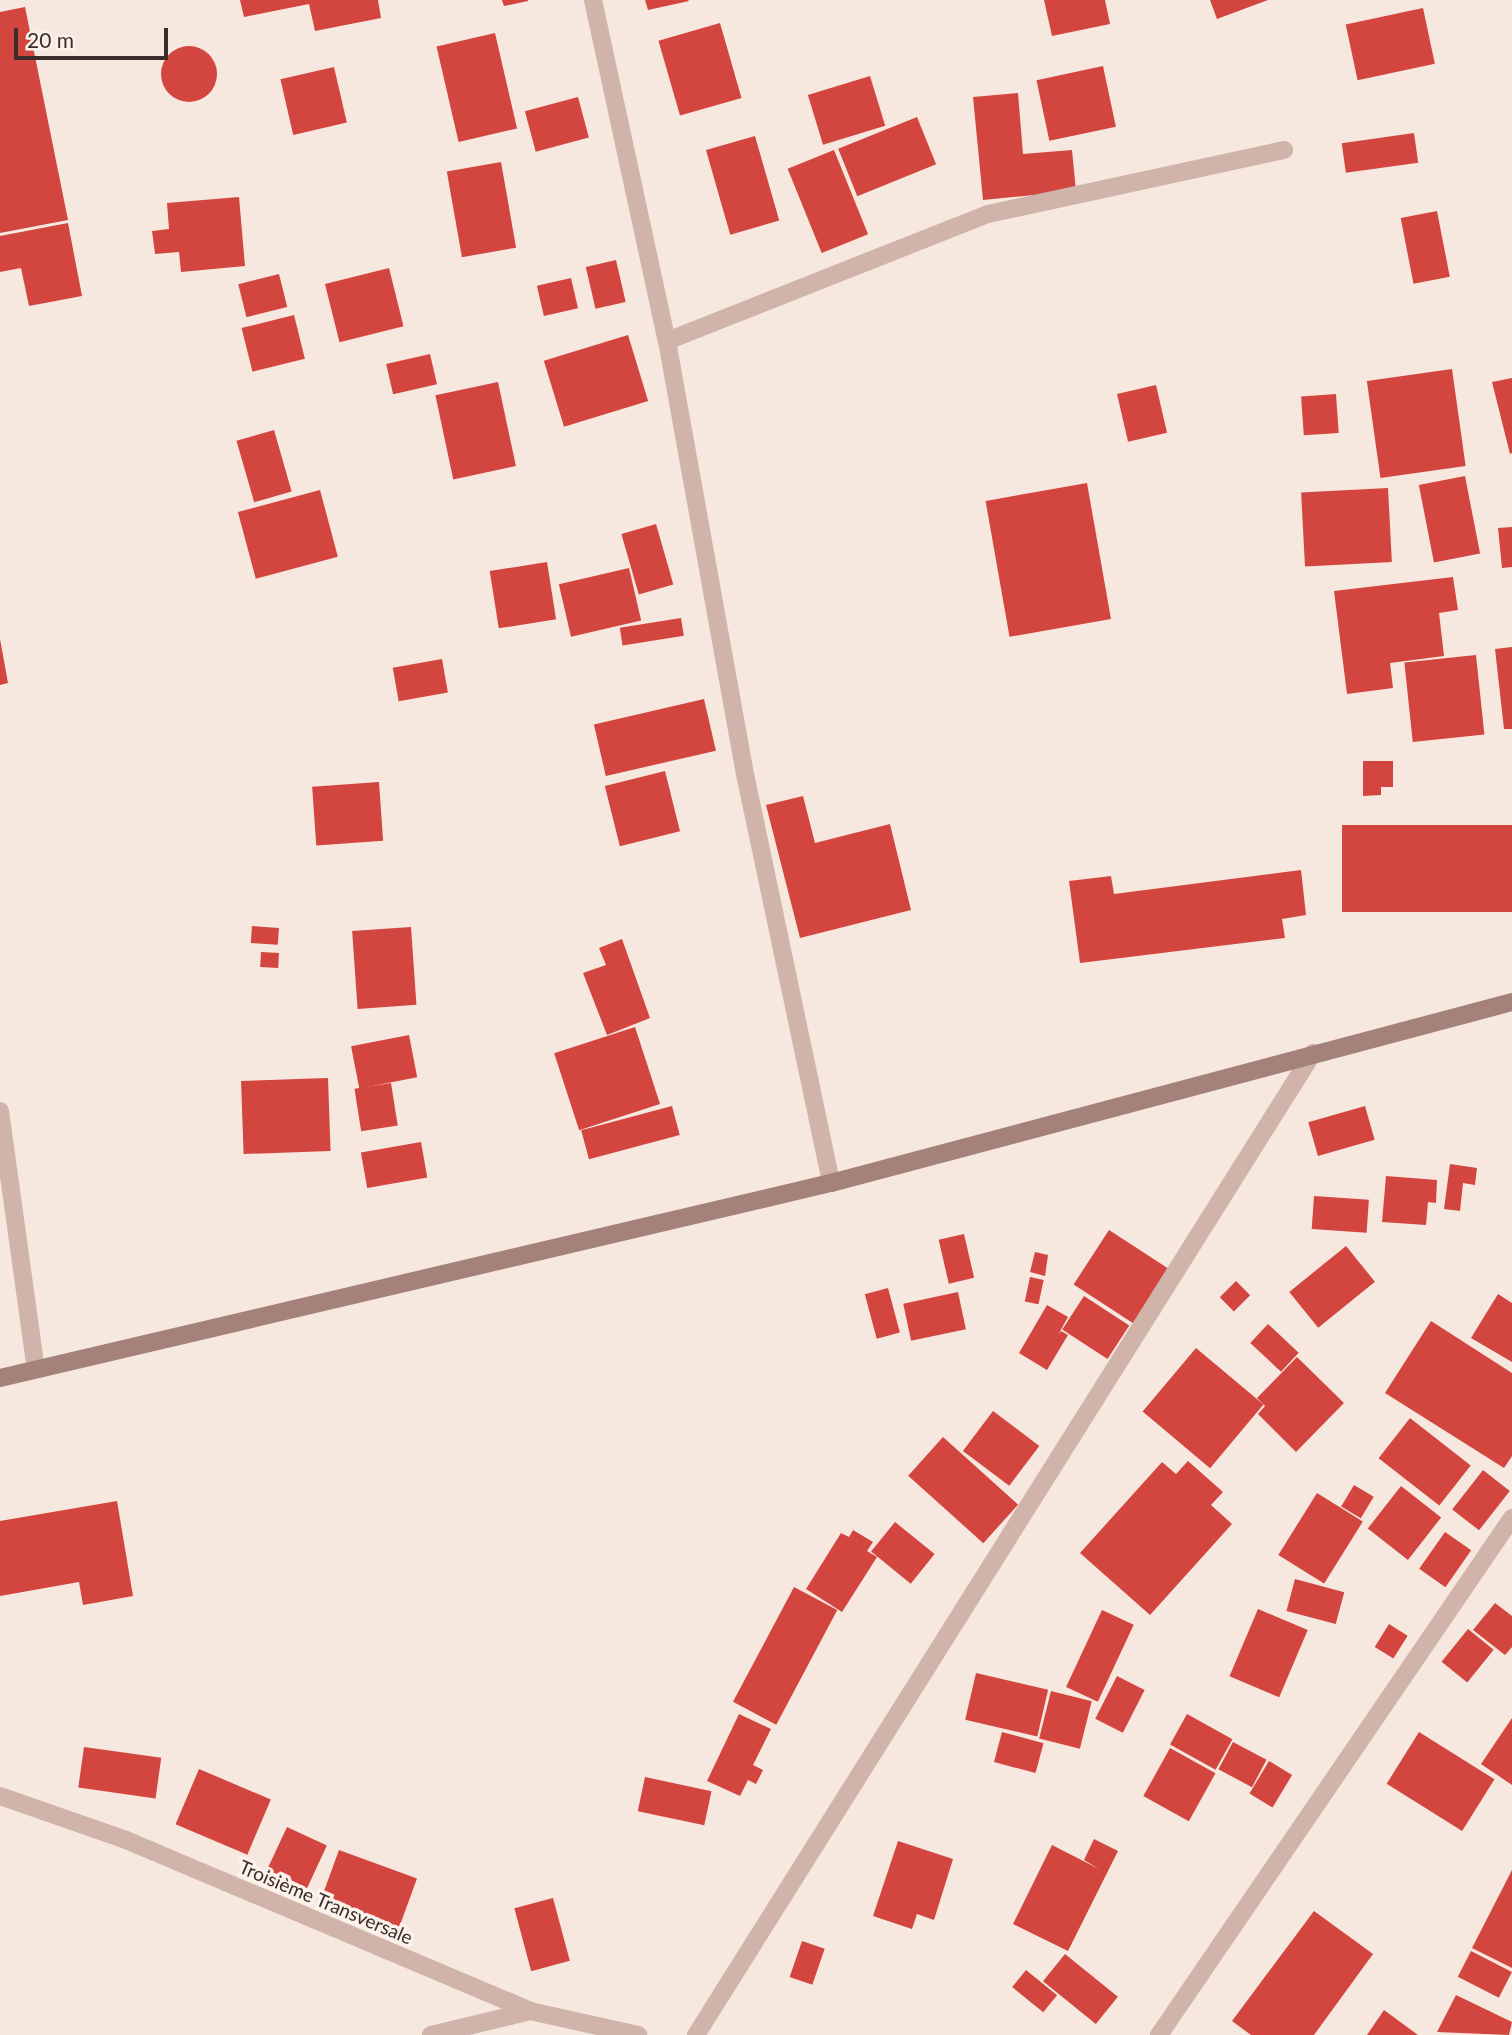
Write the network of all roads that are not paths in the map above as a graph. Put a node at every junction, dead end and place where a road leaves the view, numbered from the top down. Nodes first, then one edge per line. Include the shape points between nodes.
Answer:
1 (593, 0) edge
2 (1284, 150) dead end
3 (667, 341) junction
4 (1512, 1002) edge
5 (1313, 1053) junction
6 (0, 1111) edge
7 (831, 1182) junction
8 (36, 1369) junction
9 (0, 1378) edge
10 (1512, 1518) edge
11 (0, 1796) edge
12 (530, 2011) junction
13 (431, 2035) edge
14 (638, 2035) edge
15 (696, 2035) edge
16 (1159, 2035) edge

1 - 3 street
2 - 3 street via 988,214
3 - 7 street via 745,774
4 - 5 street
5 - 7 street
5 - 15 street
6 - 8 street
7 - 8 street
8 - 9 street
10 - 16 street
11 - 12 street, Troisième Transversale via 126,1840
12 - 13 street
12 - 14 street, Troisième Transversale

